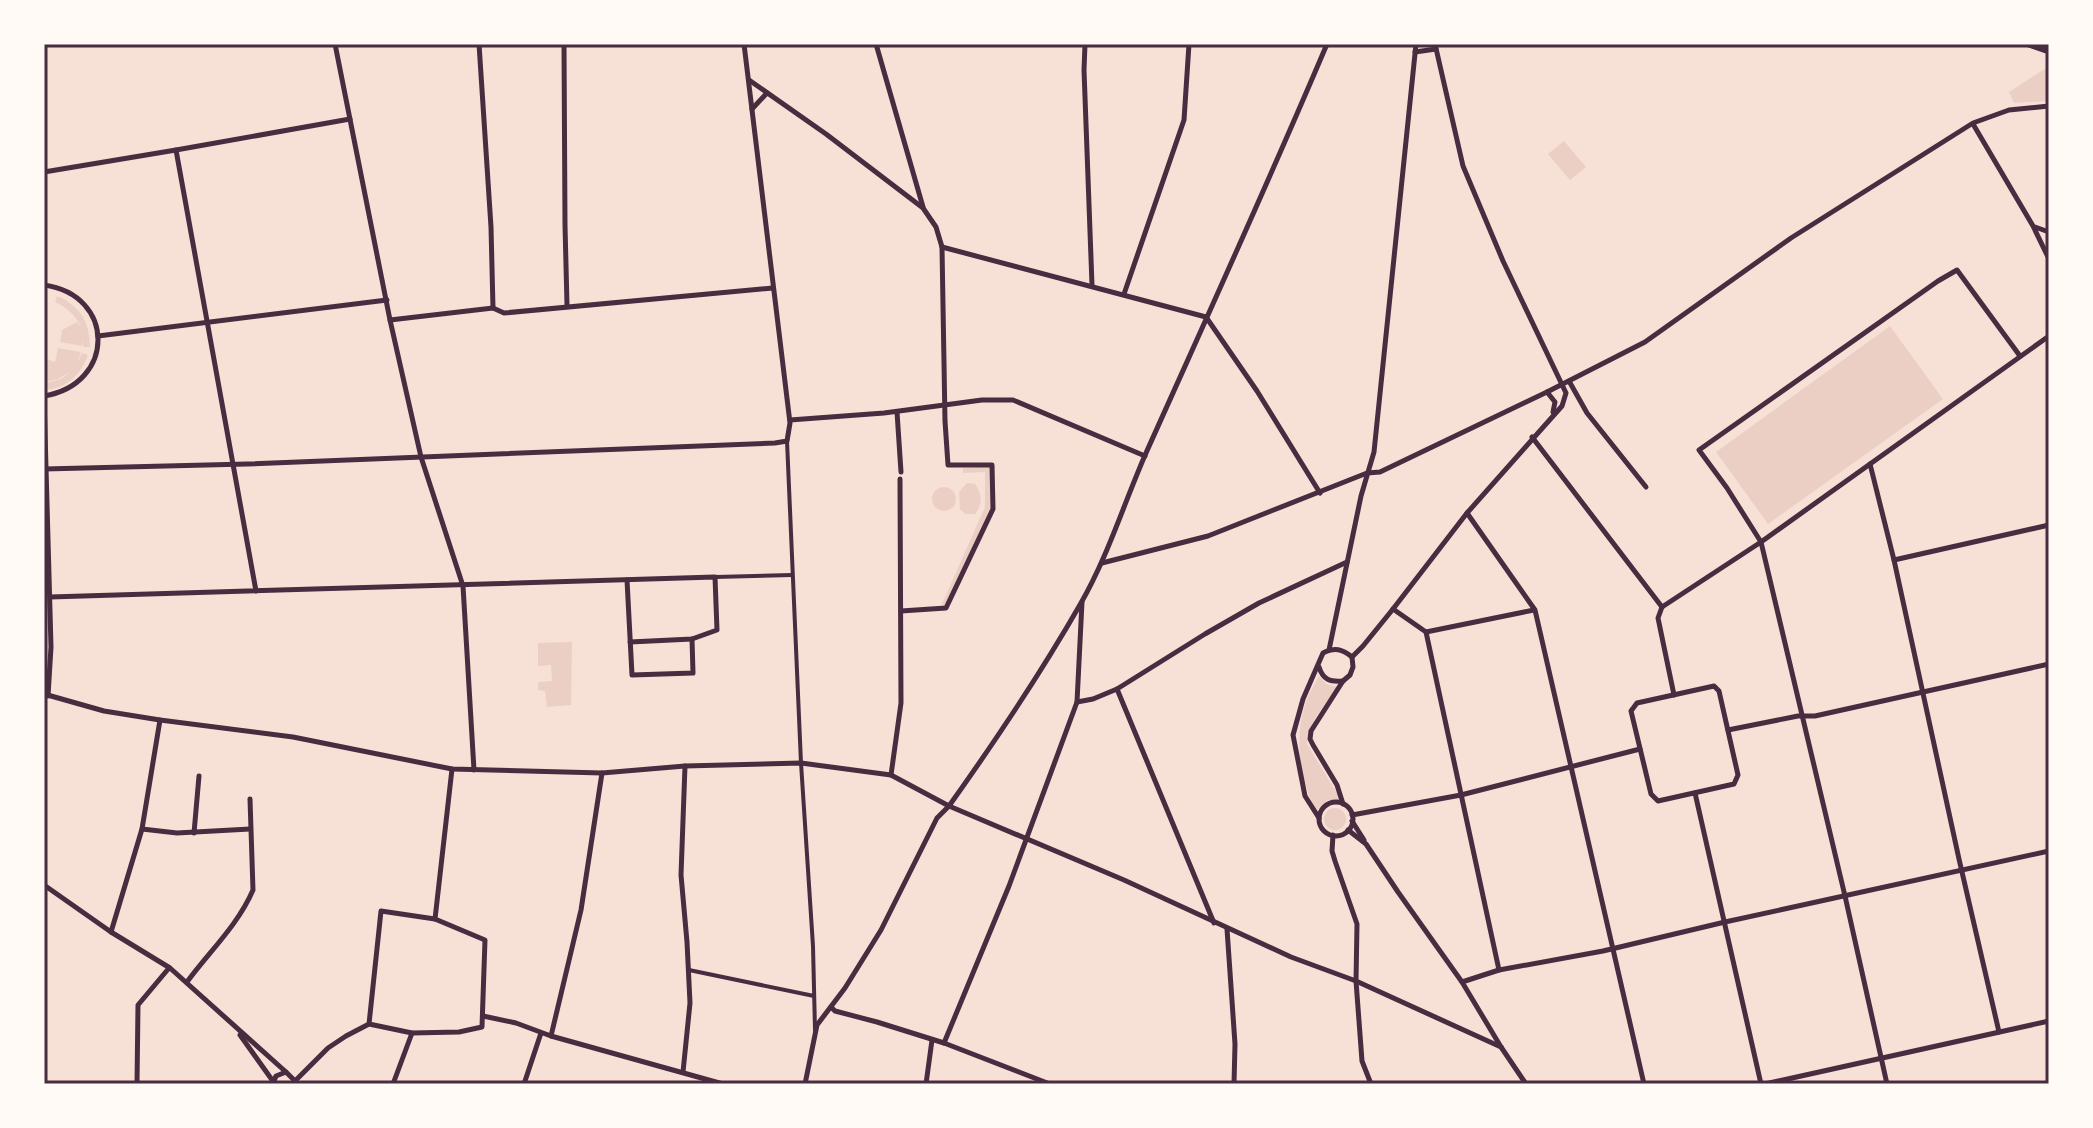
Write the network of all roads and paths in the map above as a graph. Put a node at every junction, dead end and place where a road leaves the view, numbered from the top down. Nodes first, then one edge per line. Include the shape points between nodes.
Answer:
1 (335, 44) edge
2 (479, 44) edge
3 (564, 44) edge
4 (744, 44) edge
5 (876, 44) edge
6 (1085, 44) edge
7 (1189, 44) edge
8 (1327, 44) edge
9 (1416, 44) edge
10 (2029, 44) edge
11 (1436, 47) edge
12 (2049, 51) edge
13 (1415, 52) junction
14 (749, 80) junction
15 (767, 93) junction
16 (2049, 106) edge
17 (752, 109) junction
18 (350, 119) junction
19 (1973, 123) junction
20 (176, 150) junction
21 (44, 172) edge
22 (923, 208) junction
23 (2033, 226) junction
24 (2049, 232) edge
25 (942, 247) junction
26 (2049, 259) edge
27 (44, 285) edge
28 (1092, 285) junction
29 (773, 288) junction
30 (1124, 294) junction
31 (387, 300) junction
32 (567, 305) junction
33 (493, 308) junction
34 (1206, 317) junction
35 (390, 320) junction
36 (208, 322) junction
37 (98, 336) junction
38 (2049, 336) edge
39 (2020, 356) junction
40 (1565, 383) junction
41 (1547, 392) junction
42 (44, 396) edge
43 (945, 405) junction
44 (897, 412) junction
45 (1551, 417) junction
46 (790, 420) junction
47 (1532, 437) junction
48 (787, 441) junction
49 (1145, 456) junction
50 (421, 457) junction
51 (1870, 464) junction
52 (234, 465) junction
53 (45, 469) edge
54 (1367, 473) junction
55 (1347, 482) junction
56 (1646, 487) dead end
57 (1320, 493) junction
58 (1361, 496) junction
59 (1467, 513) junction
60 (2049, 525) edge
61 (1761, 542) junction
62 (1107, 547) junction
63 (1119, 558) junction
64 (1894, 560) junction
65 (1347, 562) junction
66 (1101, 563) junction
67 (792, 575) junction
68 (715, 577) junction
69 (627, 580) junction
70 (463, 586) junction
71 (256, 591) junction
72 (50, 597) junction
73 (1082, 601) junction
74 (1662, 607) junction
75 (1393, 609) junction
76 (1535, 610) junction
77 (901, 611) junction
78 (1426, 632) junction
79 (692, 639) junction
80 (630, 642) junction
81 (1326, 651) junction
82 (1352, 657) junction
83 (2049, 664) edge
84 (1319, 666) junction
85 (1343, 681) junction
86 (1117, 689) junction
87 (1922, 692) junction
88 (46, 695) edge
89 (1674, 695) junction
90 (1077, 702) junction
91 (1804, 716) junction
92 (160, 720) junction
93 (1728, 730) junction
94 (1640, 749) junction
95 (801, 763) junction
96 (1571, 765) junction
97 (685, 766) junction
98 (452, 769) junction
99 (474, 770) junction
100 (602, 773) junction
101 (891, 775) junction
102 (199, 776) dead end
103 (1695, 793) junction
104 (1461, 795) junction
105 (250, 799) dead end
106 (1343, 804) junction
107 (949, 806) junction
108 (1319, 818) junction
109 (1352, 818) junction
110 (142, 829) junction
111 (250, 829) junction
112 (1348, 830) junction
113 (194, 833) junction
114 (1333, 835) junction
115 (1026, 839) junction
116 (1366, 844) junction
117 (2049, 851) edge
118 (1962, 870) junction
119 (44, 885) edge
120 (1845, 896) junction
121 (435, 919) junction
122 (1725, 922) junction
123 (1214, 923) junction
124 (1227, 929) junction
125 (111, 932) junction
126 (1613, 949) junction
127 (170, 968) junction
128 (689, 970) junction
129 (1499, 970) junction
130 (1356, 981) junction
131 (187, 982) junction
132 (1462, 982) junction
133 (814, 996) junction
134 (831, 1007) junction
135 (483, 1016) junction
136 (2049, 1021) edge
137 (369, 1024) junction
138 (235, 1027) junction
139 (815, 1030) junction
140 (1999, 1032) junction
141 (412, 1033) junction
142 (541, 1033) junction
143 (551, 1036) junction
144 (932, 1040) junction
145 (944, 1043) junction
146 (1501, 1047) junction
147 (1882, 1058) junction
148 (286, 1072) junction
149 (683, 1072) junction
150 (274, 1083) edge
151 (298, 1083) edge
152 (137, 1084) edge
153 (393, 1084) edge
154 (524, 1084) edge
155 (723, 1084) edge
156 (805, 1084) edge
157 (926, 1084) edge
158 (1050, 1084) edge
159 (1234, 1084) edge
160 (1371, 1084) edge
161 (1526, 1084) edge
162 (1644, 1084) edge
163 (1763, 1084) edge
164 (1887, 1084) edge

1 - 18 street
2 - 33 street
3 - 32 street
4 - 14 street
5 - 22 street
6 - 28 street
7 - 30 street via 1184,120
8 - 34 street
9 - 13 street
10 - 12 main road
11 - 13 street
11 - 40 street via 1463,166 1503,261
13 - 54 street via 1374,452
14 - 15 street
14 - 17 street
15 - 17 street
15 - 22 street
16 - 19 street via 2009,110
17 - 29 street
18 - 20 street
18 - 31 street
19 - 23 street
19 - 40 street via 1791,238 1645,342
20 - 21 street
20 - 36 street
22 - 25 street
23 - 24 street
23 - 26 street
25 - 28 street
25 - 43 street
27 - 37 street via 76,296 95,321
28 - 30 street
29 - 32 street
29 - 46 street
30 - 34 street
31 - 35 street
31 - 36 street
32 - 33 street via 504,313
33 - 35 street
34 - 49 street
34 - 57 street
35 - 50 street
36 - 37 street
36 - 52 street
37 - 42 street via 84,377 73,387
38 - 39 street
39 - 51 street
39 - 61 street via 1957,270 1699,450
40 - 41 street
40 - 45 street via 1564,402
40 - 56 street
41 - 45 street via 1555,402
41 - 54 street via 1380,472
42 - 53 street
43 - 44 street
43 - 49 street via 1013,400
43 - 77 street via 948,465 992,465 993,509 946,608
44 - 46 street
44 - 77 street
45 - 47 street
46 - 48 street
47 - 59 street
47 - 74 street
48 - 50 street
48 - 67 street
49 - 62 street
50 - 52 street
50 - 70 street
51 - 61 street
51 - 64 street
52 - 53 street
52 - 71 street
53 - 72 street
54 - 55 street
54 - 58 street
55 - 57 street
55 - 58 street
57 - 63 street via 1208,536
58 - 65 street
59 - 75 street
59 - 76 street
60 - 64 street
61 - 74 street
61 - 91 street
62 - 63 street
62 - 66 street
63 - 66 street
64 - 87 street
65 - 81 street
65 - 86 street via 1259,603
66 - 73 street
67 - 68 street
67 - 95 street
68 - 69 street
68 - 79 street via 717,630
69 - 70 street
69 - 80 street
70 - 71 street
70 - 99 street
71 - 72 street
72 - 88 street
73 - 90 street
73 - 107 street
74 - 89 street via 1658,618
75 - 78 street
75 - 82 street
76 - 78 street
76 - 96 street
77 - 101 street via 901,703
78 - 104 street
79 - 80 street
79 - 80 street via 693,673 632,675
81 - 82 street via 1341,649
81 - 84 street
82 - 85 street via 1353,667
83 - 87 street
84 - 85 street via 1326,679
84 - 108 street via 1293,735 1305,796
85 - 106 street via 1310,739
86 - 90 street
86 - 123 street
87 - 91 street
87 - 118 street
88 - 92 street
89 - 93 street via 1714,686
89 - 94 street via 1637,703 1631,711
90 - 115 street
91 - 93 street
91 - 120 street
92 - 98 street via 293,737
92 - 110 street
93 - 103 street via 1738,775 1734,784
94 - 96 street
94 - 103 street via 1651,794 1658,801
95 - 97 street
95 - 101 street
95 - 133 street
96 - 104 street
96 - 126 street
97 - 100 street
97 - 128 street via 681,875
98 - 99 street
98 - 121 street
99 - 100 street
100 - 143 street via 581,910
101 - 107 street
102 - 113 street
103 - 122 street
104 - 109 street
104 - 129 street
105 - 111 street
106 - 108 street via 1327,804
106 - 109 street
107 - 115 street
107 - 134 street via 937,818 881,930
108 - 114 street via 1321,827
109 - 112 street
109 - 116 street
110 - 113 street
110 - 125 street
111 - 113 street
111 - 131 street via 253,890 235,922
112 - 114 street
112 - 116 street
114 - 130 street via 1332,851 1357,924
115 - 123 street
115 - 145 street
116 - 132 street
117 - 118 street
118 - 120 street
118 - 140 street
119 - 125 street
120 - 122 street
120 - 147 street
121 - 135 street via 485,940
121 - 137 street via 381,911
122 - 126 street
122 - 163 street
123 - 124 street
124 - 130 street
124 - 159 street
125 - 127 street
126 - 129 street
126 - 162 street
127 - 131 street
127 - 152 street via 138,1005
128 - 133 street
128 - 149 street
129 - 132 street
130 - 146 street
130 - 160 street via 1362,1061
131 - 138 street
132 - 146 street
133 - 139 street
134 - 139 street
134 - 144 street
135 - 141 street via 482,1027
135 - 142 street
136 - 140 street
137 - 141 street
137 - 151 street via 328,1048
138 - 148 street
138 - 150 street
139 - 156 street
140 - 147 street
141 - 153 street
142 - 143 street
142 - 154 street
143 - 149 street
144 - 145 street
144 - 157 street
145 - 158 street
146 - 161 street
147 - 163 street
147 - 164 street
148 - 150 street
148 - 151 street
149 - 155 street

